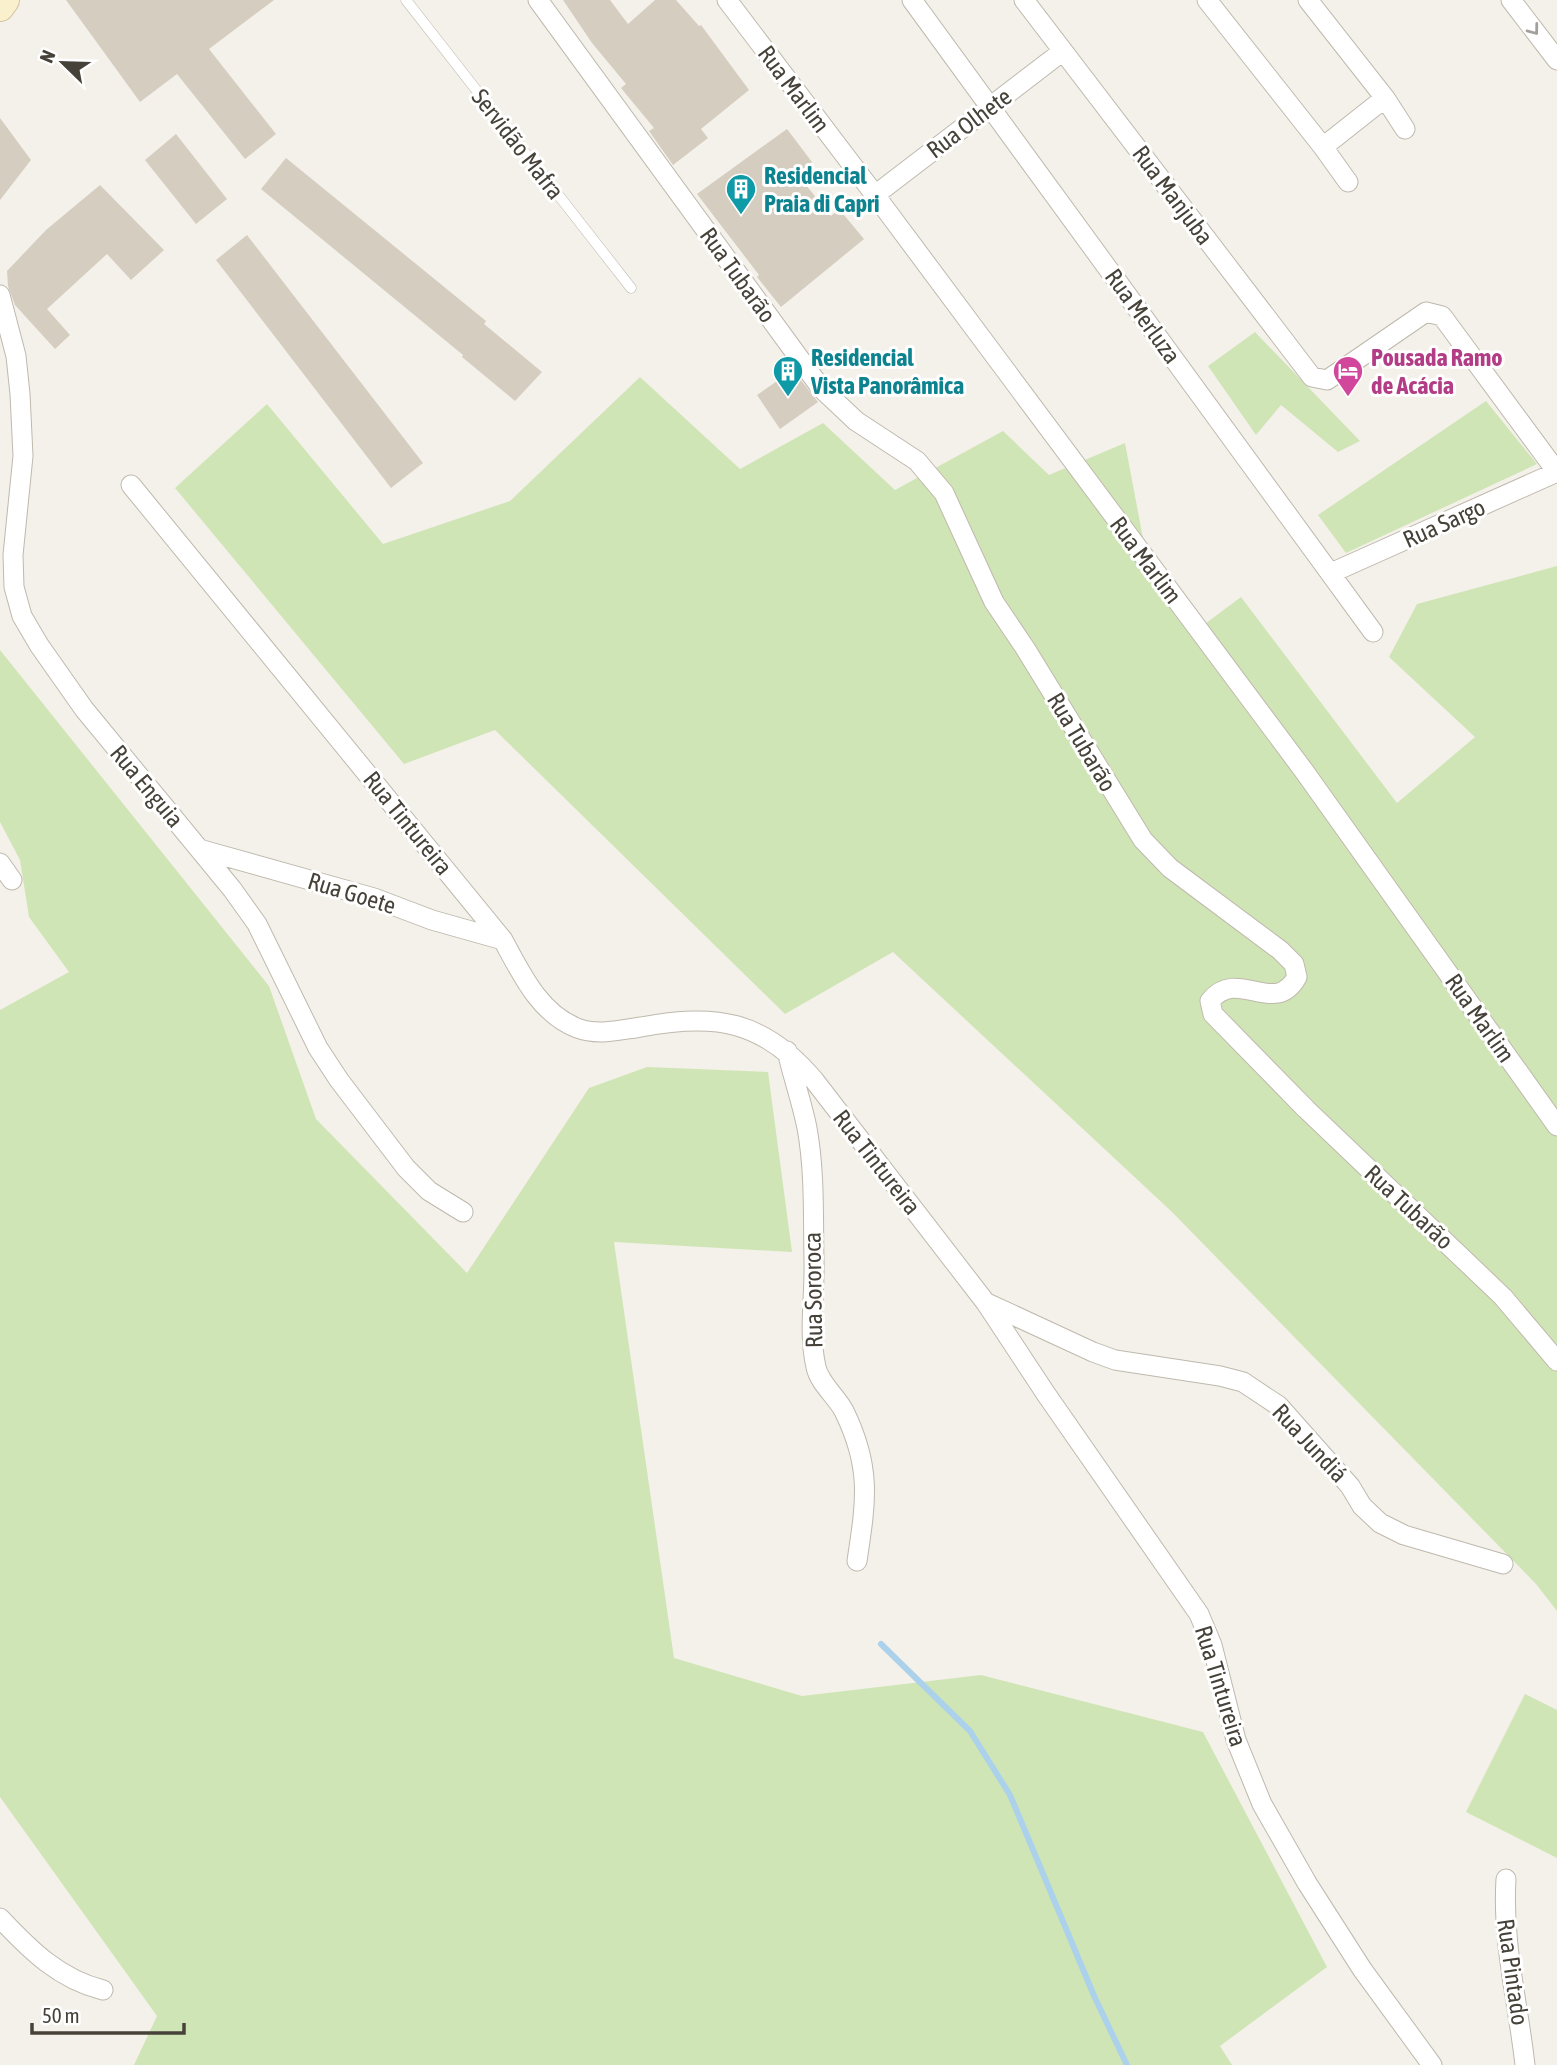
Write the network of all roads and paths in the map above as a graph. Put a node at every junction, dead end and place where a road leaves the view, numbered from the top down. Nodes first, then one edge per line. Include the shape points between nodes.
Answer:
1 (5, 0) edge
2 (406, 0) edge
3 (727, 0) edge
4 (912, 0) edge
5 (1024, 0) edge
6 (1207, 0) edge
7 (1308, 0) edge
8 (1511, 0) edge
9 (545, 2) edge
10 (0, 7) edge
11 (1063, 51) junction
12 (1557, 60) edge
13 (1385, 98) junction
14 (990, 106) junction
15 (1405, 129) dead end
16 (1323, 146) junction
17 (1348, 182) dead end
18 (875, 195) junction
19 (631, 288) dead end
20 (0, 295) edge
21 (1557, 472) edge
22 (131, 485) dead end
23 (1331, 573) junction
24 (1373, 632) dead end
25 (200, 849) junction
26 (0, 863) edge
27 (12, 880) dead end
28 (503, 940) junction
29 (786, 1050) junction
30 (1557, 1126) edge
31 (463, 1212) dead end
32 (986, 1303) junction
33 (1557, 1361) edge
34 (857, 1561) dead end
35 (1503, 1564) dead end
36 (1506, 1880) dead end
37 (0, 1918) edge
38 (103, 1990) dead end
39 (1529, 2062) edge
40 (1432, 2065) edge

1 - 10 main road
2 - 19 lane, Servidão Mafra
3 - 18 street, Rua Marlim
4 - 14 street, Rua Merluza
5 - 11 street, Rua Manjuba
6 - 16 street
7 - 13 street
8 -> 12 street
9 - 33 street, Rua Tubarão via 821,388 856,421 917,461 943,493 994,601 1143,840 1170,868 1294,964 1297,977 1282,993 1234,987 1219,990 1210,1001 1213,1014 1503,1297
11 - 14 street, Rua Olhete
11 - 21 street, Rua Manjuba via 1312,377 1327,380 1426,312 1442,316
13 - 15 street
13 - 16 street
14 - 18 street, Rua Olhete
14 - 23 street, Rua Merluza
16 - 17 street
18 - 30 street, Rua Marlim via 1304,771
20 - 25 street, Rua Enguia via 16,356 20,394 23,456 13,555 14,587 22,616 84,709
21 - 23 street, Rua Sargo
22 - 28 street, Rua Tintureira
23 - 24 street, Rua Merluza
25 - 28 street, Rua Goete
25 - 31 street, Rua Enguia via 257,924 338,1080 406,1168 429,1191
26 - 27 street
28 - 29 street, Rua Tintureira via 527,986 577,1028 605,1033 702,1019 735,1025
29 - 32 street, Rua Tintureira
29 - 34 street, Rua Sororoca via 807,1128 811,1166 816,1371 842,1407 857,1437 864,1466 866,1502
32 - 35 street, Rua Jundiá via 1115,1360 1243,1382 1279,1406 1380,1523 1404,1535
32 - 40 street, Rua Tintureira via 1199,1614 1236,1740 1262,1804 1362,1969
36 - 39 street, Rua Pintado via 1505,1937
37 - 38 street via 64,1976

